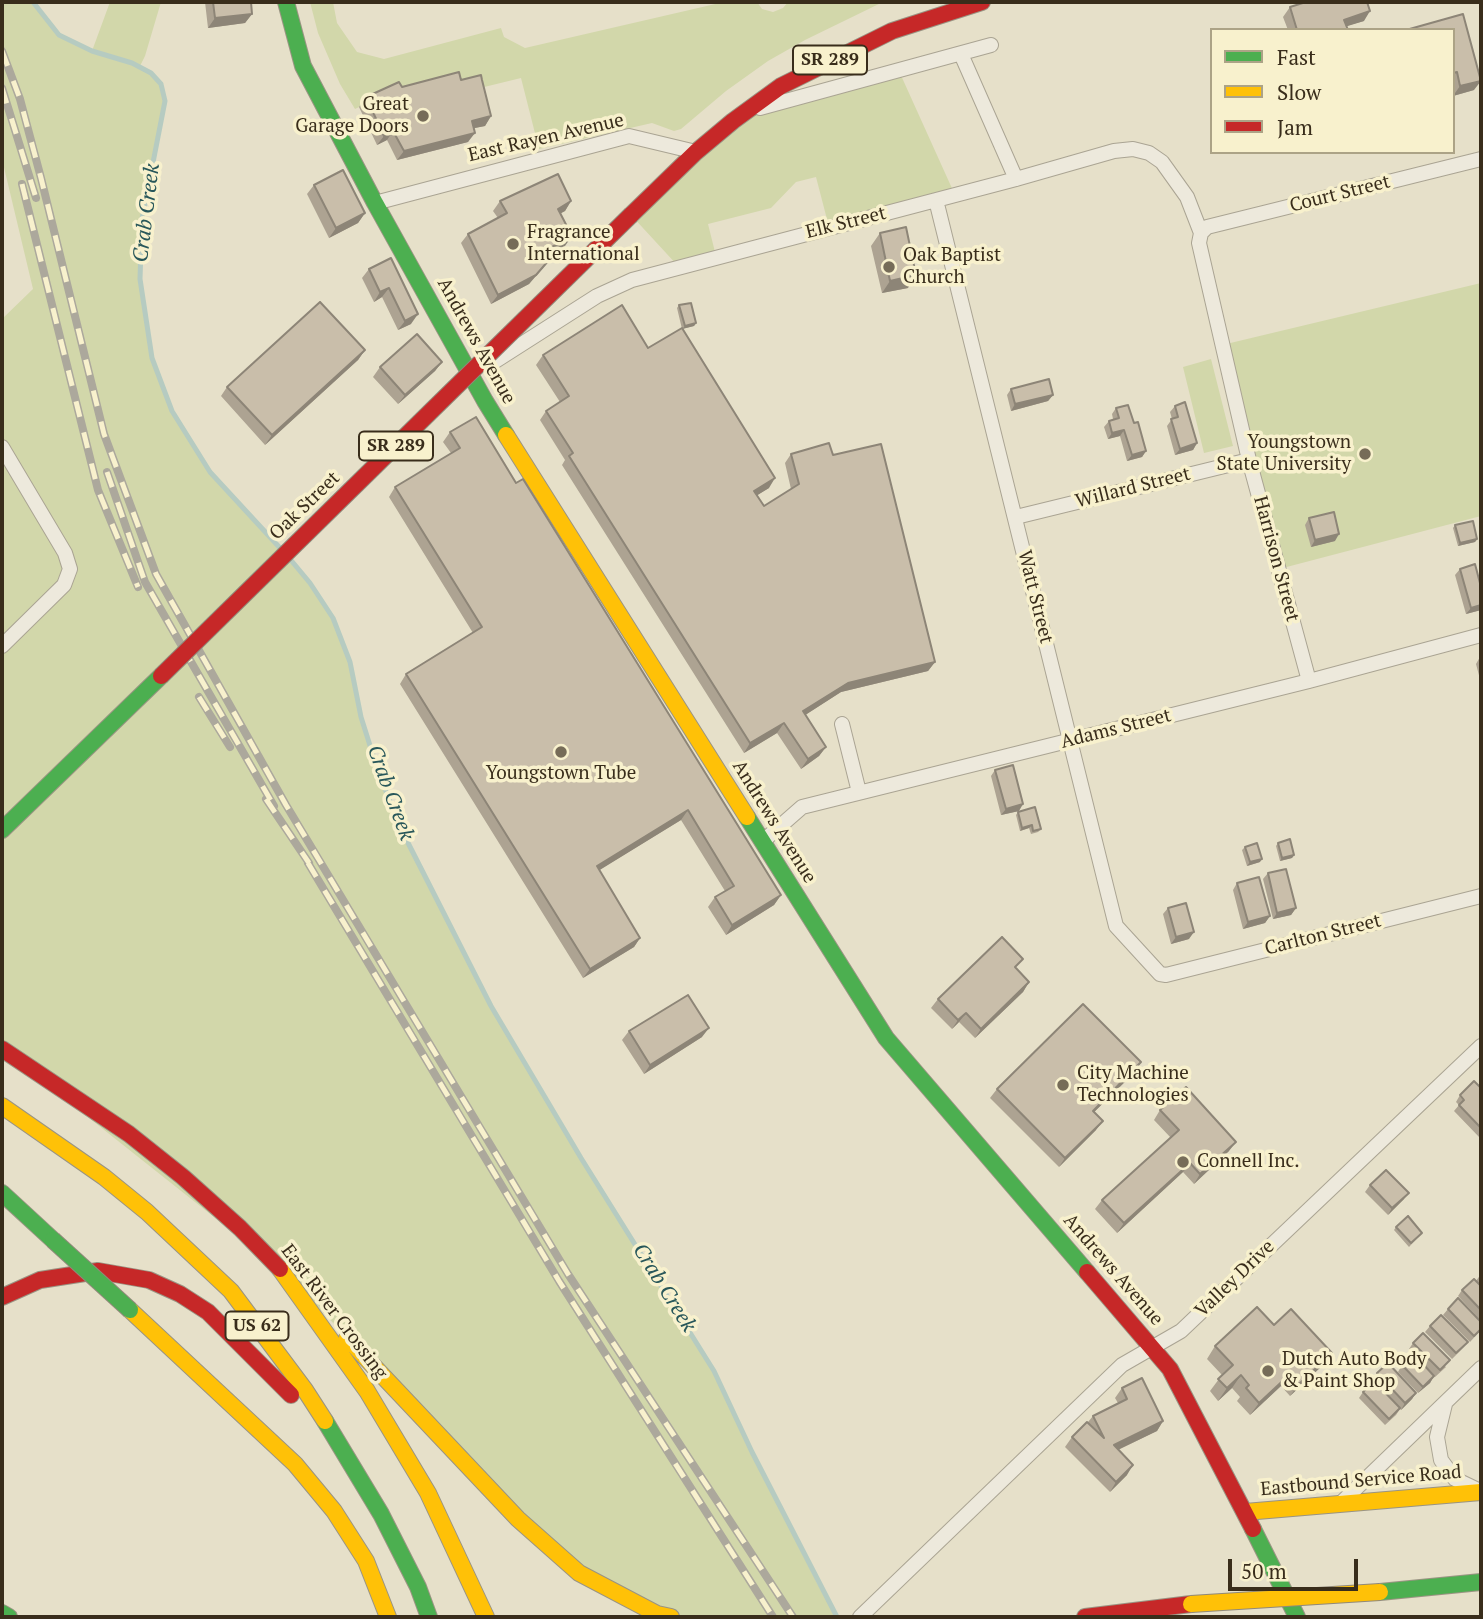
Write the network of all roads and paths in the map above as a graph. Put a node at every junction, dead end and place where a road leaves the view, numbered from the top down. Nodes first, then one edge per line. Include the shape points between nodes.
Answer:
1 (286, 2) edge
2 (982, 2) edge
3 (991, 46) dead end
4 (961, 54) junction
5 (745, 112) junction
6 (696, 152) junction
7 (1481, 159) edge
8 (1016, 180) junction
9 (936, 200) junction
10 (375, 203) junction
11 (1200, 233) junction
12 (473, 381) junction
13 (2, 447) edge
14 (1249, 460) junction
15 (1016, 517) junction
16 (1481, 635) edge
17 (2, 646) edge
18 (1309, 681) junction
19 (842, 724) dead end
20 (1070, 740) junction
21 (859, 792) junction
22 (2, 830) edge
23 (762, 842) junction
24 (1481, 896) edge
25 (1166, 975) joint
26 (1481, 1046) edge
27 (2, 1049) edge
28 (2, 1106) edge
29 (2, 1193) edge
30 (282, 1271) junction
31 (2, 1297) edge
32 (1151, 1347) junction
33 (1481, 1368) edge
34 (1446, 1403) junction
35 (1481, 1492) edge
36 (1342, 1502) junction
37 (1245, 1512) junction
38 (382, 1514) junction
39 (1481, 1582) edge
40 (2, 1612) edge
41 (664, 1615) edge
42 (9, 1617) edge
43 (388, 1617) edge
44 (429, 1617) edge
45 (486, 1617) edge
46 (860, 1617) edge
47 (1085, 1617) edge
48 (1297, 1617) edge

1 - 10 main road, Andrews Avenue via 303,66
2 - 5 main road, SR 289 via 868,42 782,86
3 - 4 street
4 - 5 street
4 - 8 street
5 - 6 main road, SR 289
6 - 10 street, East Rayen Avenue via 629,136
6 - 22 main road, Oak Street / SR 289, bridge
7 - 11 street, Court Street via 1207,227
8 - 9 street, Elk Street
8 - 11 street, Elk Street via 1114,151 1141,151 1162,162 1180,185
9 - 12 street, Elk Street via 632,280 597,296 489,365
9 - 15 street, Watt Street
10 - 12 main road, Andrews Avenue
11 - 14 street, Harrison Street
12 - 23 main road, Andrews Avenue
13 - 17 street via 70,569 64,585
14 - 15 street, Willard Street
14 - 18 street, Harrison Street
15 - 20 street, Watt Street
16 - 18 street, Adams Street
18 - 20 street, Adams Street
19 - 21 street
20 - 21 street, Adams Street
20 - 25 street, Watt Street via 1116,926
21 - 23 street, Adams Street via 802,807
23 - 32 main road, Andrews Avenue via 886,1038
24 - 25 street, Carlton Street
26 - 32 street, Valley Drive via 1181,1331
27 - 30 main road, East River Crossing / US 62 via 172,1168
28 - 38 main road, US 62 via 147,1212 231,1291 305,1390
29 - 43 main road, bridge via 295,1464 352,1538
30 - 41 main road via 518,1520 579,1573
30 - 45 main road, East River Crossing / US 62 via 388,1425 428,1493
31 - 38 main road via 40,1280 98,1271 149,1280 180,1294 208,1312 297,1401
32 - 37 main road, Andrews Avenue via 1170,1369
32 - 46 street, Valley Drive via 1122,1365
33 - 34 street
34 - 35 street via 1437,1437 1441,1460 1455,1479
34 - 36 street
35 - 36 main road, Eastbound Service Road
36 - 37 main road, Eastbound Service Road
37 - 48 main road, Andrews Avenue
38 - 44 main road, US 62
39 - 47 main road, bridge via 1191,1604
40 - 42 main road

